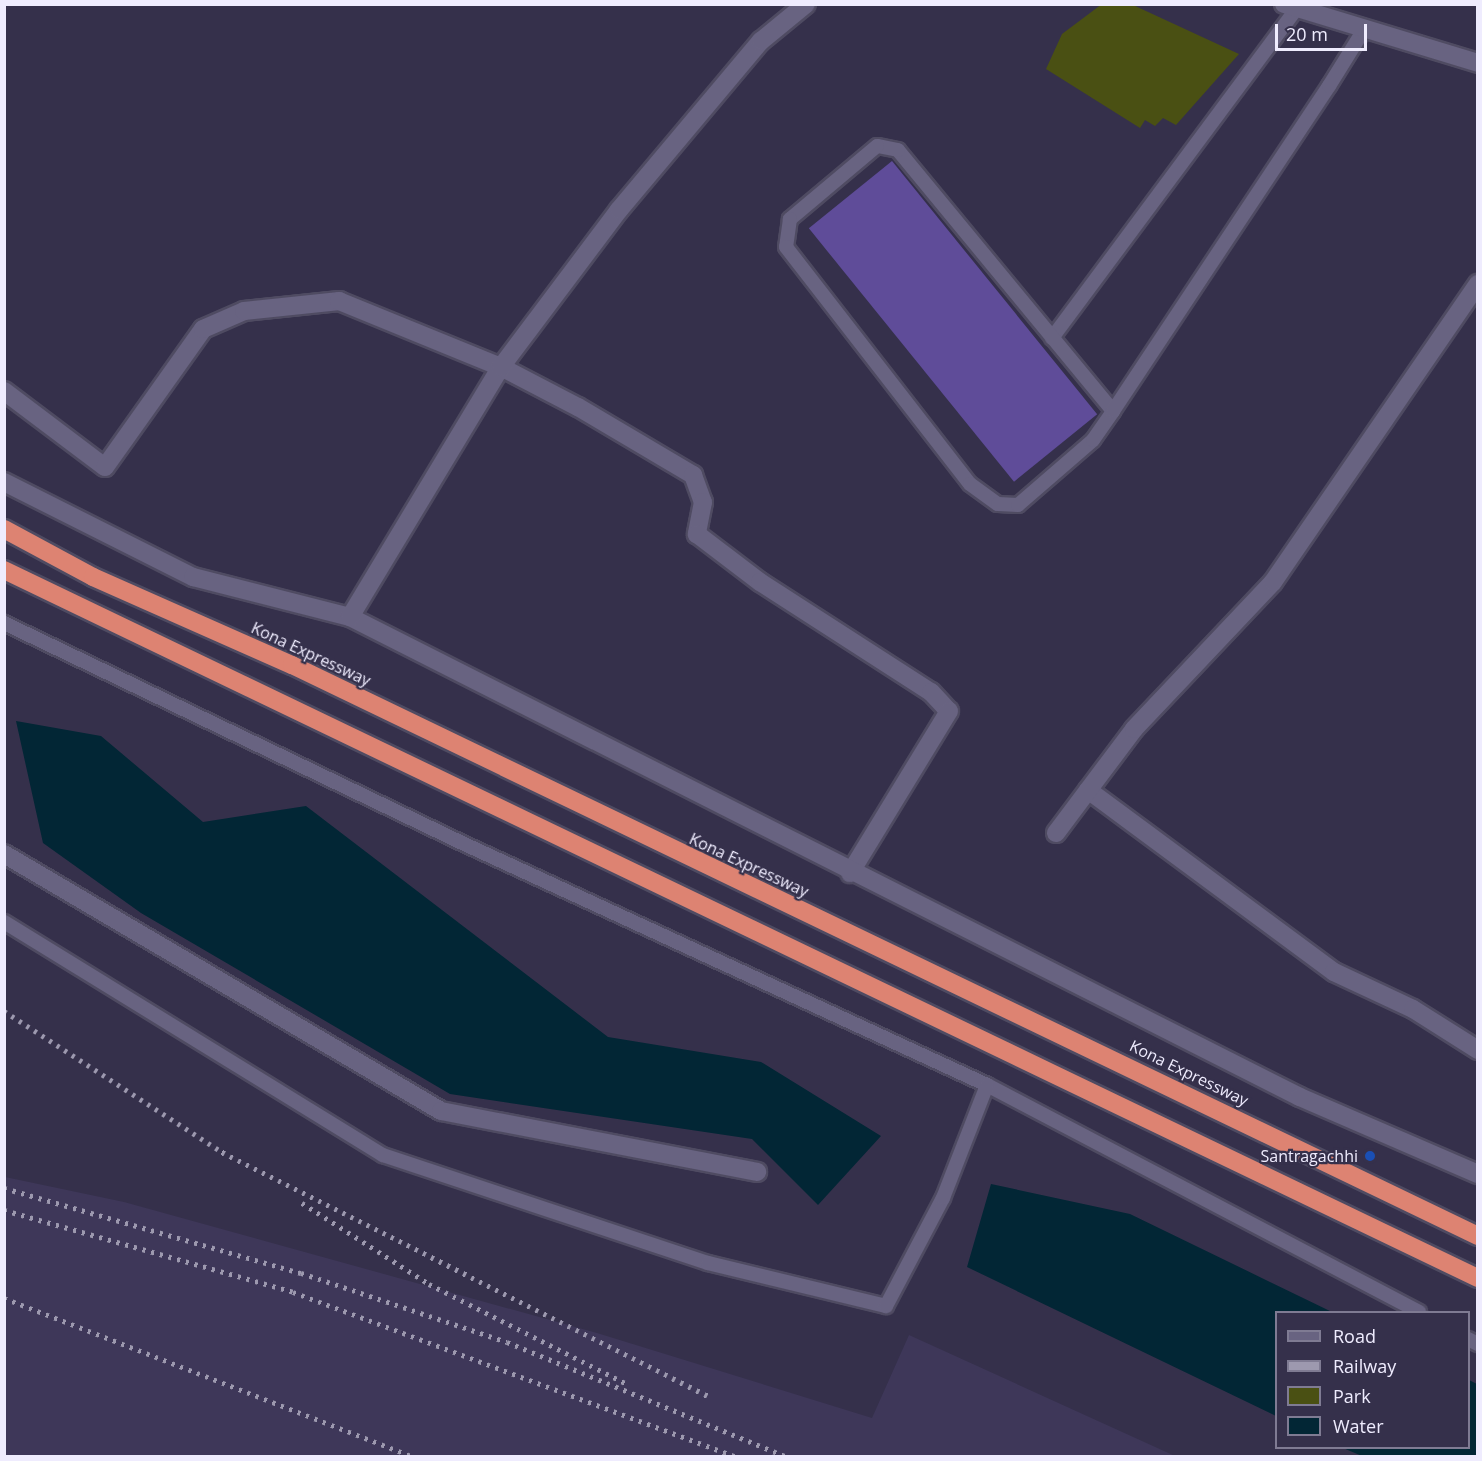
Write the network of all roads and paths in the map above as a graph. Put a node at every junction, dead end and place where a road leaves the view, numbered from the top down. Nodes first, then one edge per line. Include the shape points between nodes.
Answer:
1 (806, 4) edge
2 (1290, 6) edge
3 (1365, 28) junction
4 (1478, 63) edge
5 (1478, 284) edge
6 (1053, 338) junction
7 (501, 367) junction
8 (4, 391) edge
9 (1113, 411) junction
10 (4, 482) edge
11 (4, 529) edge
12 (4, 570) edge
13 (350, 617) junction
14 (4, 623) edge
15 (1088, 790) junction
16 (1056, 833) dead end
17 (4, 854) edge
18 (850, 873) junction
19 (4, 922) edge
20 (1478, 1050) edge
21 (987, 1085) junction
22 (756, 1172) dead end
23 (1478, 1173) edge
24 (1478, 1236) edge
25 (1478, 1278) edge
26 (1417, 1311) edge

1 - 7 street via 761,41 641,183
2 - 3 street
2 - 6 lane
3 - 4 street
3 - 9 lane
5 - 15 street via 1273,582 1134,729
6 - 9 lane
6 - 9 lane via 898,150 888,145 877,146 790,219 785,229 786,247 970,484 998,504 1018,505 1031,496 1093,440
7 - 8 street via 339,301 244,311 203,329 105,467
7 - 13 street
7 - 18 street via 693,476 703,502 697,534 760,582 931,692 949,711
10 - 13 street via 193,577
11 - 24 highway, Kona Expressway via 93,577 292,665
12 - 25 highway
13 - 18 street
14 - 21 lane via 460,842
15 - 16 street
15 - 20 street via 1334,972 1413,1009
17 - 22 street via 441,1111
18 - 23 street via 1300,1097
19 - 21 lane via 383,1155 708,1263 886,1306 943,1198
21 - 26 lane

